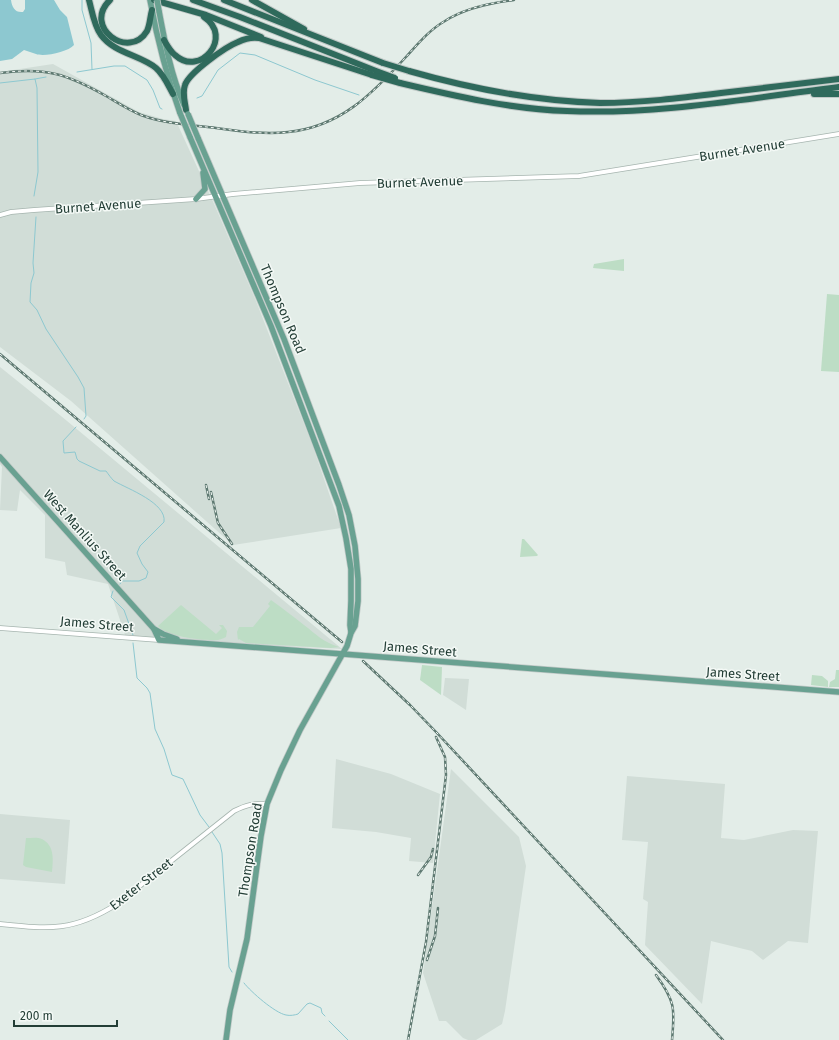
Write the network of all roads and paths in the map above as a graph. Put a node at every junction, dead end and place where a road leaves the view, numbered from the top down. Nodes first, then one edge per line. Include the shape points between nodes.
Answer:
1 (89, 0) edge
2 (110, 0) edge
3 (150, 0) edge
4 (155, 0) edge
5 (193, 0) edge
6 (224, 0) edge
7 (252, 0) edge
8 (186, 9) junction
9 (152, 10) junction
10 (314, 35) junction
11 (164, 40) junction
12 (287, 47) junction
13 (374, 73) junction
14 (839, 79) edge
15 (839, 87) edge
16 (173, 94) junction
17 (839, 94) edge
18 (776, 95) junction
19 (185, 112) junction
20 (839, 134) edge
21 (199, 159) junction
22 (222, 196) junction
23 (216, 197) junction
24 (196, 199) junction
25 (0, 215) edge
26 (0, 457) edge
27 (0, 628) edge
28 (154, 629) junction
29 (351, 633) junction
30 (158, 640) junction
31 (184, 642) junction
32 (343, 654) junction
33 (839, 692) edge
34 (267, 804) junction
35 (0, 924) edge
36 (226, 1040) edge

1 - 16 highway via 102,36 111,44 156,68 163,75
2 - 9 highway via 103,10 102,24 107,34 118,41 131,42 143,36 149,26
3 - 9 main road, Thompson Road
4 - 8 highway
4 - 11 main road, Thompson Road, bridge
5 - 13 highway
6 - 10 highway
7 - 10 highway
8 - 11 highway via 205,17 214,28 216,39 212,51 198,61 184,61 174,54
8 - 12 highway
9 - 16 main road, Thompson Road
10 - 14 highway, bridge via 383,63 448,82 506,94 566,101 602,103 670,100
11 - 19 main road, Thompson Road
12 - 13 highway
12 - 19 highway via 256,38 235,43 189,77 184,87
13 - 18 highway, bridge via 434,91 496,104 568,111 647,110
15 - 18 highway
16 - 19 main road, Thompson Road
17 - 18 highway
19 - 21 main road, Thompson Road, bridge via 190,137
19 - 22 main road, Thompson Road, bridge
20 - 22 street, Burnet Avenue via 579,176 360,184
21 - 23 main road, Thompson Road
21 - 24 main road via 205,189
22 - 23 street, Burnet Avenue
22 - 29 main road, Thompson Road via 284,339 349,515 358,579 356,619
23 - 24 street, Burnet Avenue
23 - 29 main road, Thompson Road via 271,326 339,506 351,569
24 - 25 street, Burnet Avenue via 34,210
26 - 28 main road, West Manlius Street
27 - 30 street, James Street
28 - 30 main road, West Manlius Street
28 - 31 main road, West Manlius Street
29 - 32 main road, Thompson Road
30 - 31 main road, James Street
31 - 32 main road, James Street
32 - 33 main road, James Street
32 - 34 main road, Thompson Road via 300,730
34 - 35 street, Exeter Street via 255,803 234,811 117,904 97,916 75,924 56,927
34 - 36 main road, Thompson Road via 247,939 230,1010

